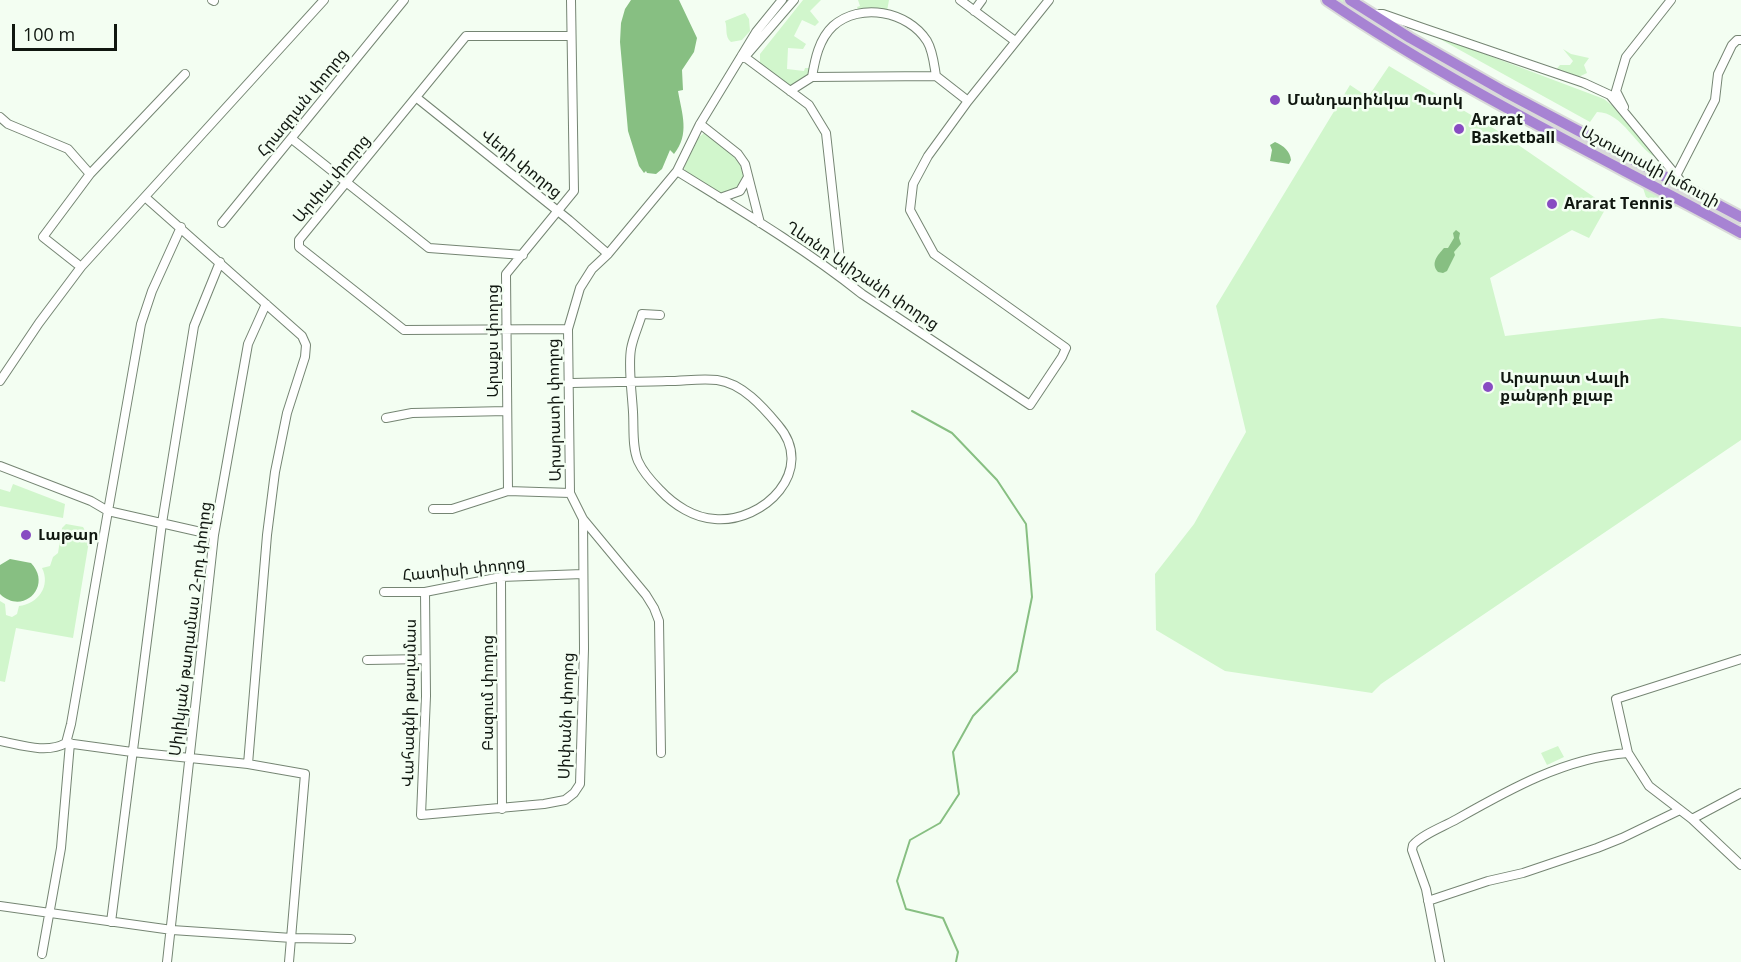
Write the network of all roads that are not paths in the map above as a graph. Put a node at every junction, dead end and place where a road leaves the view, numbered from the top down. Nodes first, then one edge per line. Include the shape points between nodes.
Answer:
1 (324, 0) edge
2 (404, 0) edge
3 (571, 0) edge
4 (782, 0) edge
5 (794, 0) edge
6 (960, 0) edge
7 (982, 0) edge
8 (1049, 0) edge
9 (1327, 0) edge
10 (1350, 0) edge
11 (1671, 0) edge
12 (1363, 4) edge
13 (974, 11) junction
14 (1371, 14) junction
15 (571, 36) junction
16 (1741, 40) edge
17 (1015, 41) junction
18 (741, 58) junction
19 (184, 74) dead end
20 (936, 76) junction
21 (812, 77) junction
22 (790, 92) junction
23 (417, 98) junction
24 (968, 101) junction
25 (0, 117) edge
26 (1630, 119) junction
27 (700, 124) junction
28 (292, 139) junction
29 (677, 171) junction
30 (90, 174) junction
31 (1676, 176) junction
32 (748, 177) junction
33 (346, 183) junction
34 (1687, 189) junction
35 (145, 196) junction
36 (720, 198) junction
37 (1708, 200) junction
38 (558, 212) junction
39 (1702, 212) junction
40 (1741, 217) edge
41 (222, 223) dead end
42 (760, 223) junction
43 (181, 227) junction
44 (1741, 233) edge
45 (608, 254) junction
46 (523, 255) junction
47 (220, 262) junction
48 (81, 267) junction
49 (842, 278) junction
50 (266, 304) junction
51 (660, 315) dead end
52 (568, 329) junction
53 (506, 331) junction
54 (0, 381) edge
55 (632, 382) junction
56 (568, 383) junction
57 (507, 411) junction
58 (386, 418) dead end
59 (0, 466) edge
60 (508, 491) junction
61 (570, 493) junction
62 (433, 509) dead end
63 (108, 511) junction
64 (583, 519) junction
65 (162, 523) junction
66 (214, 535) junction
67 (583, 574) junction
68 (501, 577) junction
69 (384, 592) dead end
70 (425, 592) junction
71 (425, 659) junction
72 (1741, 659) edge
73 (367, 660) dead end
74 (0, 741) edge
75 (68, 743) junction
76 (132, 752) junction
77 (661, 753) dead end
78 (1628, 753) junction
79 (189, 757) junction
80 (248, 764) junction
81 (1741, 793) edge
82 (502, 809) junction
83 (1680, 810) junction
84 (422, 815) joint
85 (1692, 819) junction
86 (1741, 865) edge
87 (1428, 901) junction
88 (0, 906) edge
89 (49, 914) junction
90 (111, 922) junction
91 (172, 930) junction
92 (292, 938) junction
93 (351, 939) dead end
94 (42, 954) dead end
95 (167, 962) edge
96 (289, 962) edge
97 (1440, 962) edge

1 - 35 street
2 - 28 street, Հրազդան փողոց
3 - 15 street, Արաքս փողոց
4 - 18 street, Արարատի փողոց
5 - 18 street, Արարատի փողոց
6 - 13 street
7 - 13 street
8 - 17 street
9 - 39 highway, Աշտարակի խճուղի via 1467,86
10 - 12 highway, Աշտարակի խճուղի
11 - 26 street via 1626,57 1616,92
12 - 14 highway, Աշտարակի խճուղի
13 - 17 street
14 - 26 street via 1403,21 1584,83 1610,95
14 - 34 highway, Աշտարակի խճուղի via 1504,92
15 - 23 street, Արփա փողոց via 466,36
15 - 38 street, Արաքս փողոց via 574,191
16 - 31 street via 1732,45 1718,74 1715,100
17 - 24 street
18 - 22 street
18 - 27 street, Արարատի փողոց
19 - 30 street
20 - 21 street
20 - 21 street via 927,41 911,25 893,15 871,12 834,26 822,42
20 - 24 street
21 - 22 street
22 - 49 street via 809,105 826,133
23 - 33 street, Արփա փողոց
23 - 38 street, Վեդի փողոց
24 - 49 street, Ղևոնդ Ալիշանի փողոց via 913,184 910,210 934,254 1066,348 1030,405
25 - 30 street via 68,149
26 - 31 street
27 - 29 street, Արարատի փողոց
27 - 32 street via 738,154
28 - 33 street
28 - 41 street, Հրազդան փողոց
29 - 36 street, Ղևոնդ Ալիշանի փողոց
29 - 45 street, Արարատի փողոց
30 - 48 street via 43,237
31 - 34 street
32 - 36 street via 740,191
32 - 42 street
33 - 46 street via 429,248
33 - 53 street, Արփա փողոց via 299,240 299,248 404,330
34 - 37 highway, Աշտարակի խճուղի
35 - 43 street
35 - 48 street
36 - 42 street, Ղևոնդ Ալիշանի փողոց
37 - 39 highway
37 - 40 highway, Աշտարակի խճուղի
38 - 45 street, Վեդի փողոց
38 - 46 street, Արաքս փողոց
39 - 44 highway, Աշտարակի խճուղի
42 - 49 street, Ղևոնդ Ալիշանի փողոց
43 - 47 street
43 - 63 street via 141,324
45 - 52 street, Արարատի փողոց via 580,288
46 - 53 street, Արաքս փողոց via 506,274
47 - 50 street
47 - 65 street via 194,326
48 - 54 street
50 - 66 street, Սիլիկյան թաղամաս 2-րդ փողոց via 248,344
50 - 80 street via 302,336 306,345 287,413 267,535
51 - 55 street via 642,314 631,349
52 - 53 street, Արփա փողոց
52 - 56 street, Արարատի փողոց
53 - 57 street, Արաքս փողոց
55 - 55 street via 717,380 751,397 781,428 790,447 792,465 776,495 756,510 723,519 698,516 671,500 638,461 634,449
55 - 56 street
56 - 61 street, Արարատի փողոց
57 - 58 street via 412,413
57 - 60 street, Արաքս փողոց
59 - 63 street
60 - 61 street
60 - 62 street via 452,509
61 - 64 street, Արարատի փողոց
63 - 65 street
63 - 75 street
64 - 67 street, Սիփանի փողոց
64 - 77 street via 654,608 658,621
65 - 66 street
65 - 76 street
66 - 79 street, Սիլիկյան թաղամաս 2-րդ փողոց
67 - 68 street, Հատիսի փողոց
67 - 82 street, Սիփանի փողոց via 580,784 565,800
68 - 70 street, Հատիսի փողոց
68 - 82 street, Բազում փողոց
69 - 70 street, Հատիսի փողոց
70 - 71 street, Վահագնի թաղամաս
71 - 73 street
71 - 84 street, Վահագնի թաղամաս
72 - 78 street via 1616,699
74 - 75 street via 41,748
75 - 76 street
75 - 89 street via 61,848
76 - 79 street
76 - 90 street
78 - 83 street via 1649,786
78 - 87 street via 1610,754 1544,773 1413,845
79 - 80 street
79 - 91 street, Սիլիկյան թաղամաս 2-րդ փողոց
80 - 92 street via 305,774
81 - 85 street
82 - 84 street, Սիփանի փողոց
83 - 85 street
83 - 87 street via 1597,848
85 - 86 street
87 - 97 street
88 - 89 street
89 - 90 street
89 - 94 street
90 - 91 street
91 - 92 street
91 - 95 street, Սիլիկյան թաղամաս 2-րդ փողոց
92 - 93 street
92 - 96 street

